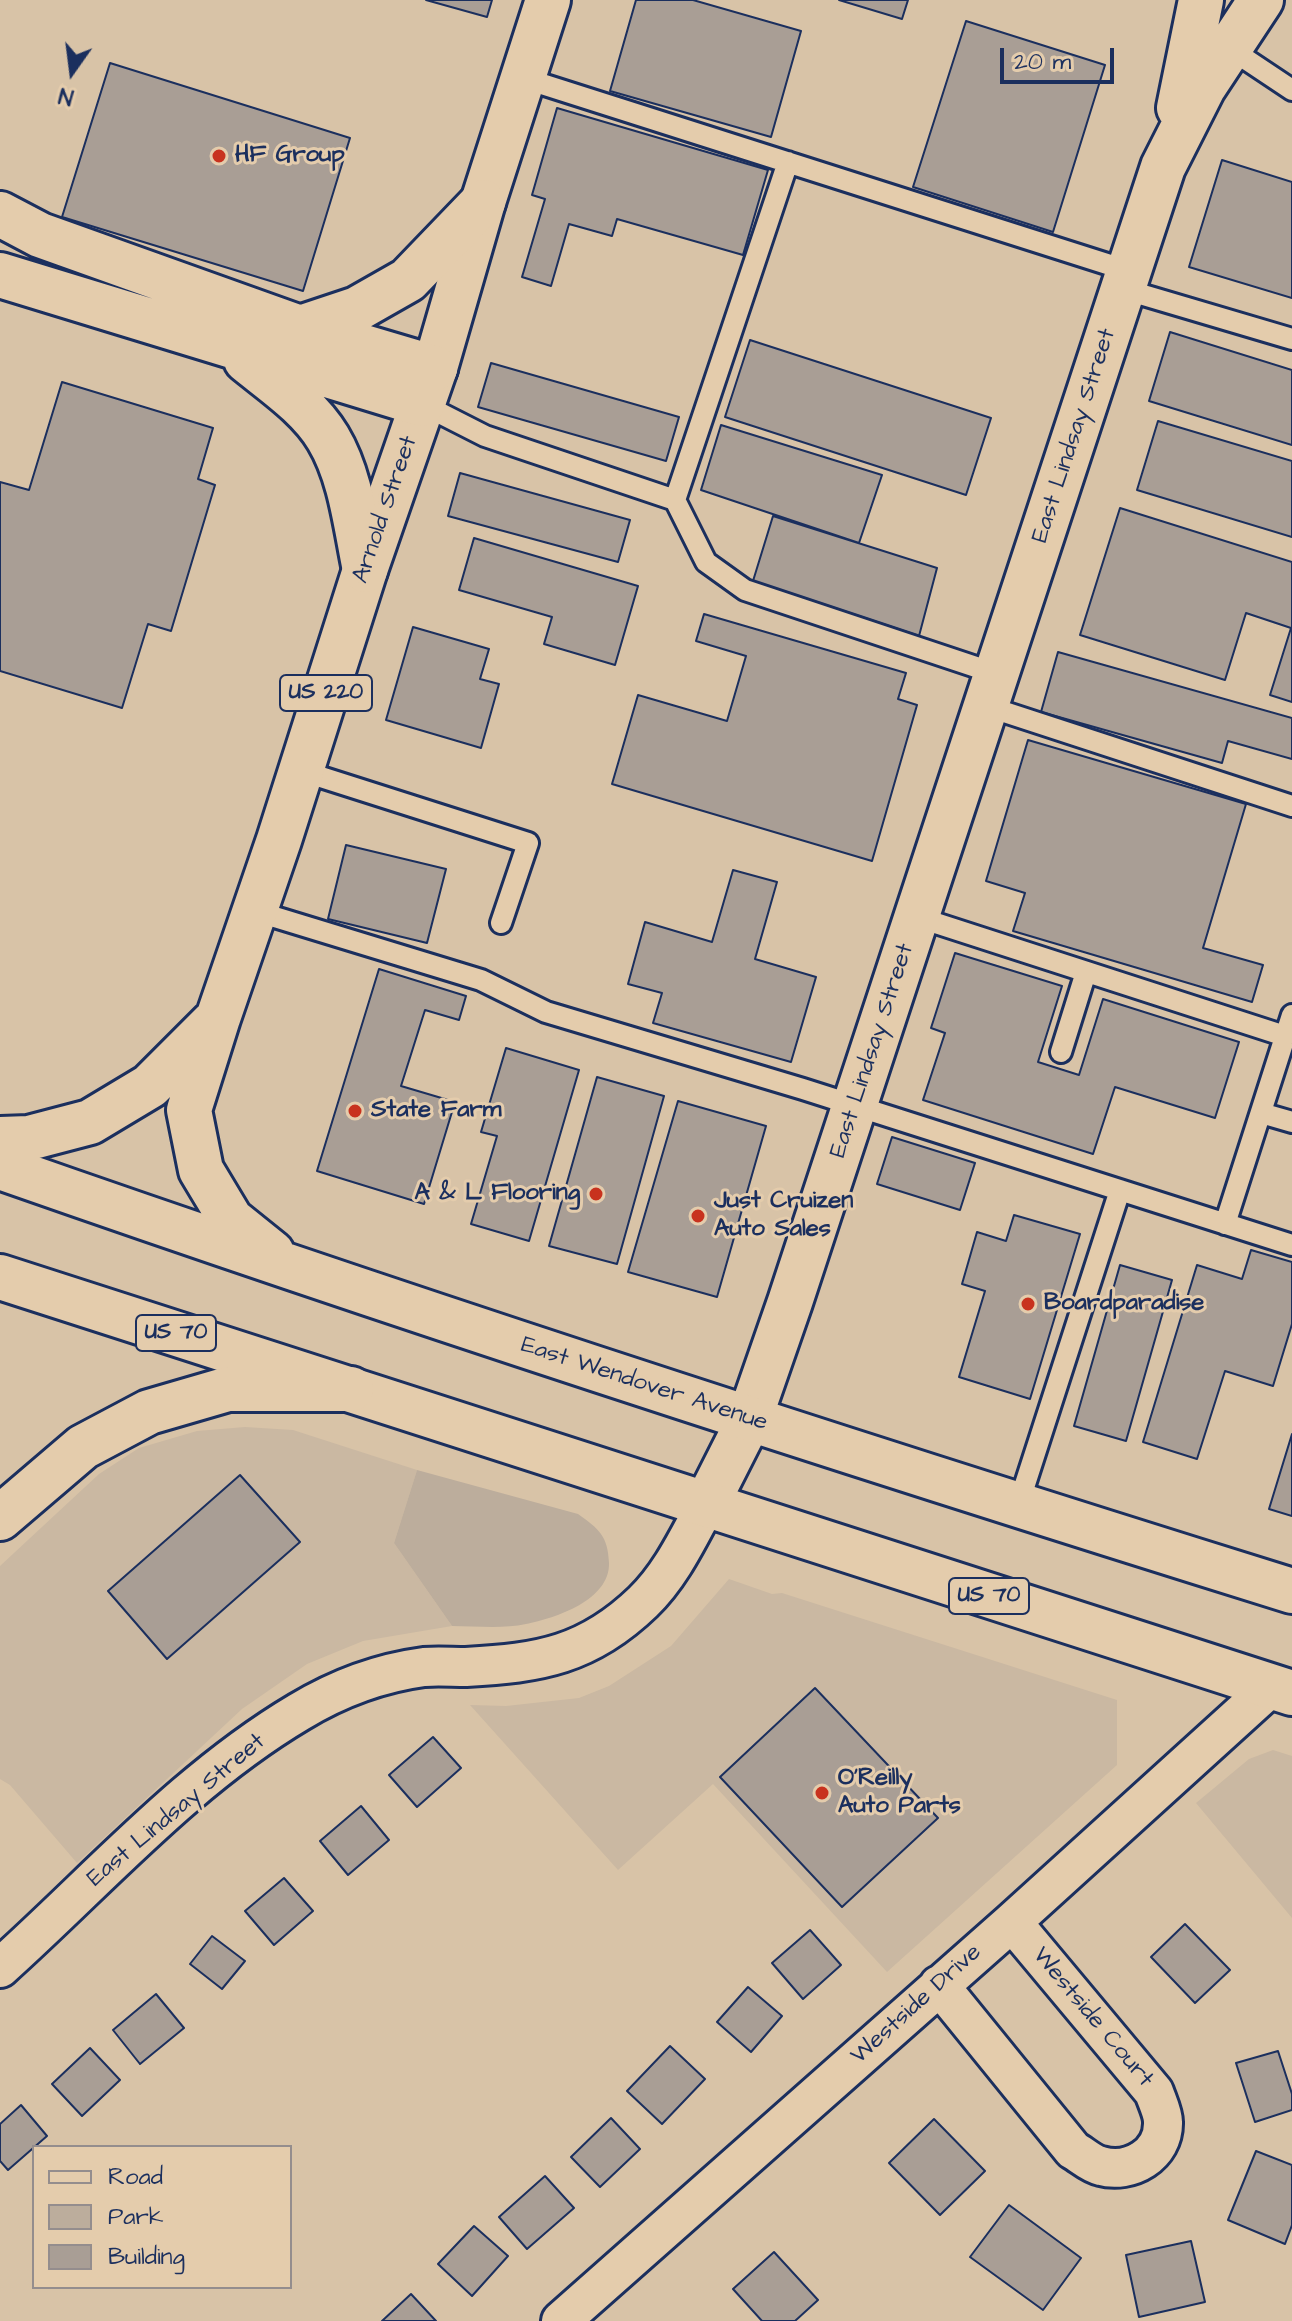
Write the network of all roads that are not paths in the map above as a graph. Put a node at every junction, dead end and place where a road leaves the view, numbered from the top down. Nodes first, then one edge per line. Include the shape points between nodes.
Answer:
1 (548, 0) edge
2 (1201, 0) edge
3 (1261, 0) edge
4 (1229, 48) junction
5 (523, 78) junction
6 (1292, 90) edge
7 (1170, 150) junction
8 (788, 162) junction
9 (483, 202) junction
10 (0, 214) edge
11 (0, 275) edge
12 (1126, 280) junction
13 (300, 328) junction
14 (1292, 339) edge
15 (232, 348) junction
16 (428, 386) junction
17 (675, 500) junction
18 (365, 570) junction
19 (992, 690) junction
20 (302, 771) junction
21 (1292, 806) edge
22 (255, 911) junction
23 (917, 917) junction
24 (501, 923) dead end
25 (1086, 972) junction
26 (1292, 1015) edge
27 (218, 1018) junction
28 (1285, 1036) junction
29 (1061, 1052) dead end
30 (855, 1106) junction
31 (1261, 1113) junction
32 (1292, 1122) edge
33 (0, 1139) edge
34 (0, 1167) edge
35 (1120, 1190) junction
36 (1225, 1224) junction
37 (1292, 1245) edge
38 (293, 1269) junction
39 (0, 1277) edge
40 (351, 1389) junction
41 (749, 1420) junction
42 (706, 1505) junction
43 (1018, 1506) junction
44 (0, 1518) edge
45 (1292, 1591) edge
46 (1285, 1681) edge
47 (1012, 1922) junction
48 (0, 1968) edge
49 (939, 1985) junction
50 (587, 2313) edge

1 - 5 main road, Arnold Street
2 - 7 main road
3 - 4 main road, East Lindsay Street
4 - 6 lane
4 - 7 main road, East Lindsay Street
5 - 8 lane
5 - 9 main road, Arnold Street
7 - 12 main road, East Lindsay Street
8 - 12 lane
8 - 17 lane
9 - 13 main road via 408,280 357,309
9 - 16 main road, Arnold Street
10 - 13 main road via 40,235
11 - 15 main road
12 - 14 lane
12 - 19 main road, East Lindsay Street
13 - 16 main road
15 - 16 main road
15 - 18 main road via 298,402 328,437 344,473
16 - 17 lane via 485,436
16 - 18 main road, Arnold Street / US 220
17 - 19 lane via 706,562 745,590
18 - 20 main road, Arnold Street / US 220
19 - 21 lane
19 - 23 main road, East Lindsay Street
20 - 22 main road, Arnold Street / US 220
20 - 24 lane via 528,843
22 - 27 main road, Arnold Street / US 220
22 - 30 lane via 481,980 546,1012
23 - 25 lane
23 - 30 main road, East Lindsay Street
25 - 28 lane
25 - 29 lane
26 - 28 lane
27 - 33 main road via 150,1086 90,1122 29,1138
27 - 38 main road, US 220 via 189,1110 201,1170 231,1220
28 - 31 lane
30 - 35 lane
30 - 41 main road, East Lindsay Street
31 - 32 lane
31 - 36 lane
34 - 38 main road, East Wendover Avenue
35 - 36 lane
35 - 43 lane
36 - 37 lane
38 - 41 main road, East Wendover Avenue
39 - 40 main road, US 70
40 - 42 main road, US 70
40 - 44 main road via 228,1389 149,1412 83,1447
41 - 42 main road, East Lindsay Street
41 - 43 main road, East Wendover Avenue
42 - 46 main road, US 70
42 - 48 street, East Lindsay Street via 675,1562 646,1600 613,1628 545,1659 425,1667 376,1676 298,1712 126,1849
43 - 45 main road, East Wendover Avenue
46 - 47 street, Westside Drive
47 - 49 street, Westside Drive
47 - 49 street, Westside Court via 1154,2092 1163,2122 1158,2145 1145,2160 1122,2168 1099,2166 1073,2150
49 - 50 street, Westside Drive

